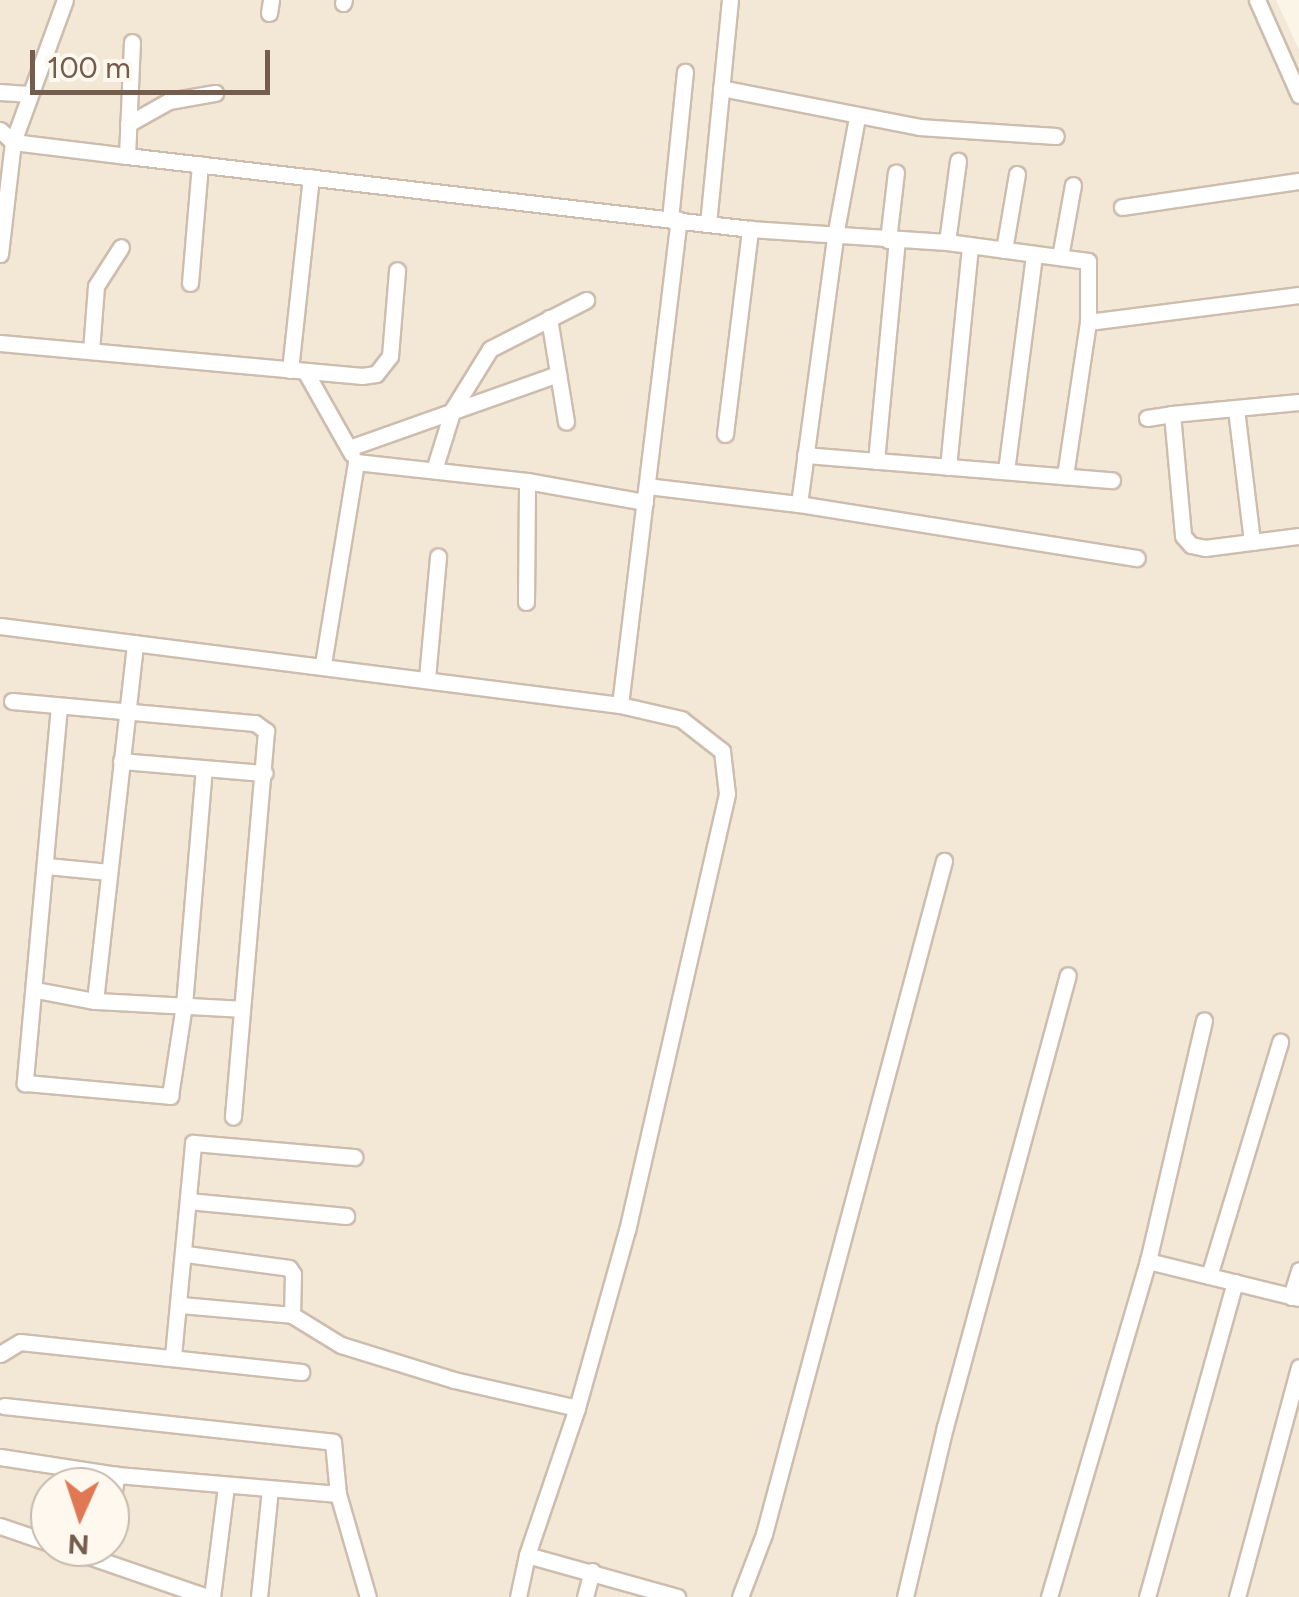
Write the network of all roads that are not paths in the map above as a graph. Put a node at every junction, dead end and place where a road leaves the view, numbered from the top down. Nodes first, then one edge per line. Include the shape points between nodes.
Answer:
1 (65, 0) edge
2 (730, 0) edge
3 (1257, 0) edge
4 (132, 42) dead end
5 (685, 72) dead end
6 (722, 88) junction
7 (0, 92) edge
8 (215, 93) dead end
9 (27, 94) junction
10 (1299, 95) edge
11 (857, 117) junction
12 (128, 124) junction
13 (0, 130) edge
14 (1056, 136) dead end
15 (13, 142) junction
16 (126, 156) junction
17 (958, 161) dead end
18 (200, 164) junction
19 (896, 172) dead end
20 (1017, 174) dead end
21 (311, 177) junction
22 (1299, 181) edge
23 (1073, 184) dead end
24 (3, 203) edge
25 (1122, 207) dead end
26 (675, 220) junction
27 (708, 224) junction
28 (750, 228) junction
29 (835, 236) junction
30 (892, 240) junction
31 (948, 242) junction
32 (970, 245) junction
33 (0, 246) edge
34 (121, 247) dead end
35 (1004, 250) junction
36 (0, 254) edge
37 (1034, 254) junction
38 (1060, 257) junction
39 (397, 270) dead end
40 (190, 283) dead end
41 (1299, 295) edge
42 (586, 300) dead end
43 (549, 318) junction
44 (1088, 322) junction
45 (0, 343) edge
46 (91, 351) junction
47 (298, 370) junction
48 (558, 374) junction
49 (1299, 402) edge
50 (453, 408) junction
51 (1236, 409) junction
52 (1172, 414) junction
53 (1147, 418) dead end
54 (566, 422) dead end
55 (725, 434) dead end
56 (352, 454) junction
57 (804, 455) junction
58 (876, 461) junction
59 (948, 467) junction
60 (434, 470) junction
61 (1006, 472) junction
62 (1065, 476) junction
63 (1112, 480) dead end
64 (526, 481) junction
65 (646, 494) junction
66 (799, 504) junction
67 (1299, 536) edge
68 (1252, 542) junction
69 (438, 556) dead end
70 (1137, 558) dead end
71 (526, 602) dead end
72 (0, 626) edge
73 (134, 643) junction
74 (323, 664) junction
75 (427, 678) junction
76 (12, 701) dead end
77 (620, 705) junction
78 (59, 706) junction
79 (127, 712) junction
80 (122, 761) junction
81 (204, 768) junction
82 (265, 773) junction
83 (944, 862) dead end
84 (47, 866) junction
85 (109, 872) junction
86 (1068, 975) dead end
87 (36, 990) junction
88 (95, 1001) junction
89 (184, 1005) junction
90 (242, 1009) junction
91 (1204, 1020) dead end
92 (1280, 1042) dead end
93 (234, 1117) dead end
94 (354, 1157) dead end
95 (188, 1201) junction
96 (346, 1216) dead end
97 (186, 1254) junction
98 (1148, 1261) junction
99 (1299, 1270) edge
100 (1209, 1276) junction
101 (1235, 1282) junction
102 (1295, 1297) edge
103 (182, 1305) junction
104 (292, 1315) junction
105 (0, 1354) edge
106 (173, 1356) junction
107 (1299, 1367) edge
108 (301, 1372) dead end
109 (4, 1406) dead end
110 (577, 1408) junction
111 (0, 1457) edge
112 (66, 1467) edge
113 (130, 1476) edge
114 (226, 1486) junction
115 (270, 1489) junction
116 (338, 1494) junction
117 (0, 1526) edge
118 (30, 1536) edge
119 (527, 1554) junction
120 (130, 1565) edge
121 (592, 1571) junction
122 (210, 1597) edge
123 (260, 1597) edge
124 (368, 1597) edge
125 (518, 1597) edge
126 (585, 1597) edge
127 (676, 1597) edge
128 (740, 1597) edge
129 (905, 1597) edge
130 (1050, 1597) edge
131 (1147, 1597) edge
132 (1236, 1597) edge

1 - 9 street
2 - 6 street
3 - 10 street
4 - 12 street
5 - 26 street
6 - 11 street
6 - 27 street
7 - 9 street
8 - 12 street via 168,101
9 - 15 street
11 - 14 street
11 - 29 street
12 - 16 street
13 - 15 street
15 - 16 street
15 - 24 street
16 - 18 street
17 - 31 street
18 - 21 street
18 - 40 street
19 - 30 street
20 - 35 street
21 - 26 street
21 - 47 street
22 - 25 street
23 - 38 street
24 - 33 street
26 - 27 street
26 - 65 street
27 - 28 street
28 - 29 street
28 - 55 street
29 - 30 street
29 - 57 street
30 - 31 street
30 - 58 street
31 - 32 street
32 - 35 street
32 - 59 street
33 - 36 street
34 - 46 street via 96,286
35 - 37 street
37 - 38 street
37 - 61 street
38 - 44 street via 1088,261
39 - 47 street via 386,365 362,376
41 - 44 street
42 - 43 street
43 - 48 street
43 - 50 street via 490,349
44 - 62 street
45 - 46 street
46 - 47 street
47 - 56 street
48 - 50 street
48 - 54 street
49 - 51 street
50 - 56 street
50 - 60 street
51 - 52 street
51 - 68 street
52 - 53 street
52 - 68 street via 1183,536 1205,548
56 - 60 street
56 - 74 street
57 - 58 street
57 - 66 street
58 - 59 street
59 - 61 street
60 - 64 street
61 - 62 street
62 - 63 street
64 - 65 street
64 - 71 street
65 - 66 street
65 - 77 street
66 - 70 street
67 - 68 street
69 - 75 street
72 - 73 street
73 - 74 street
73 - 79 street
74 - 75 street
75 - 77 street
76 - 78 street
77 - 110 street via 681,719 706,734 722,751 726,794 628,1230
78 - 79 street
78 - 84 street
79 - 80 street
79 - 82 street via 255,724 266,731
80 - 81 street
80 - 85 street
81 - 82 street
81 - 89 street
82 - 90 street
83 - 128 street via 764,1534
84 - 85 street
84 - 87 street
85 - 88 street
86 - 129 street
87 - 88 street
87 - 89 street via 25,1083 170,1096
88 - 89 street
89 - 90 street
90 - 93 street
91 - 98 street
92 - 100 street
94 - 95 street via 193,1143
95 - 96 street
95 - 97 street
97 - 103 street
97 - 104 street via 289,1268
98 - 100 street
98 - 130 street
99 - 102 street
100 - 101 street
101 - 102 street
101 - 131 street
103 - 104 street
103 - 106 street
104 - 110 street via 340,1345
105 - 106 street via 20,1342
106 - 108 street
107 - 132 street
109 - 116 street via 333,1442
110 - 119 street
111 - 112 street
113 - 114 street
114 - 115 street
114 - 122 street
115 - 116 street
115 - 123 street
116 - 124 street
117 - 118 street
119 - 121 street
119 - 125 street
120 - 122 street
121 - 126 street
121 - 127 street

